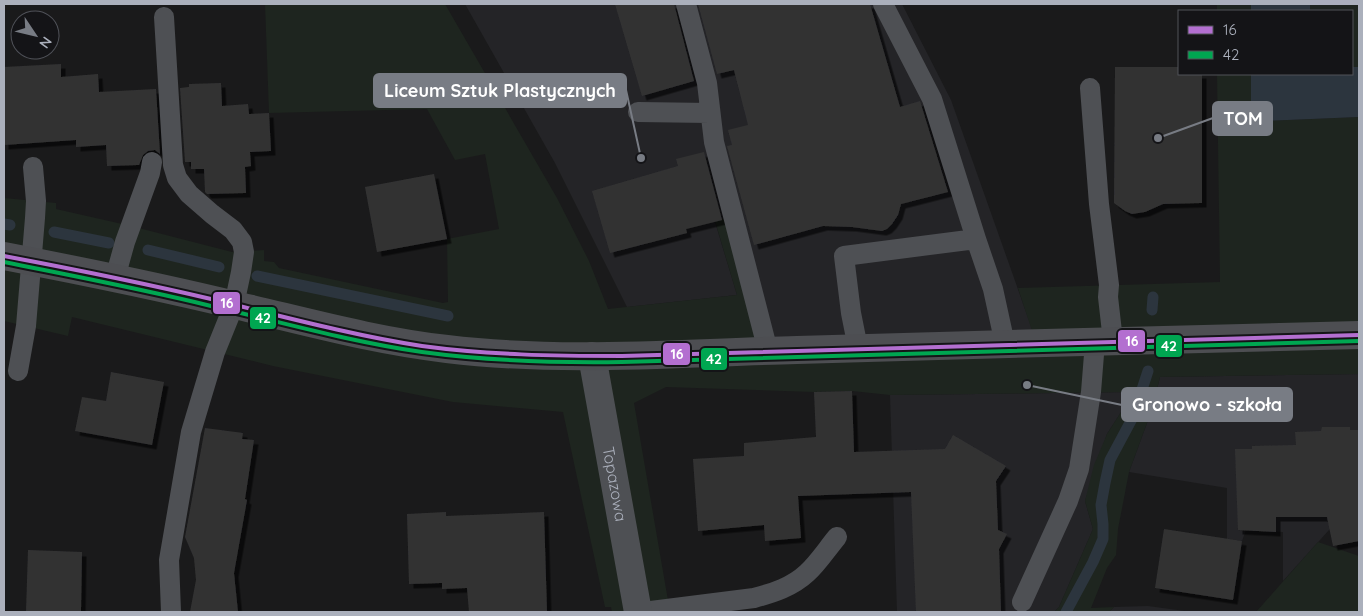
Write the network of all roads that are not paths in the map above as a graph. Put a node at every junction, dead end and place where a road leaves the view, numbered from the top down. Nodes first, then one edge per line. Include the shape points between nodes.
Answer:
1 (686, 4) edge
2 (883, 4) edge
3 (164, 17) dead end
4 (1090, 88) dead end
5 (638, 112) dead end
6 (710, 113) junction
7 (152, 162) dead end
8 (33, 167) dead end
9 (976, 239) junction
10 (4, 256) edge
11 (30, 261) junction
12 (115, 278) junction
13 (234, 305) junction
14 (1359, 335) edge
15 (1104, 341) junction
16 (1005, 344) junction
17 (858, 348) junction
18 (768, 351) junction
19 (592, 356) junction
20 (18, 371) dead end
21 (837, 537) dead end
22 (1022, 602) dead end
23 (171, 612) edge
24 (638, 612) edge
25 (643, 612) edge

1 - 6 lane via 707,83
2 - 9 lane via 932,100
3 - 13 lane via 172,165 189,194 233,230 242,242 244,252
4 - 15 lane via 1109,285
5 - 6 lane
6 - 18 lane via 714,142
7 - 12 lane
8 - 11 lane via 36,201
9 - 16 lane via 993,289
9 - 17 lane via 844,256
10 - 11 street
11 - 12 street
11 - 20 lane via 26,326
12 - 13 street
13 - 19 street via 401,343 448,350
13 - 23 lane via 215,352 191,432 169,560
14 - 15 street
15 - 16 street
15 - 22 lane via 1091,392 1079,469
16 - 17 street
17 - 18 street
18 - 19 street
19 - 24 street, Topazowa
21 - 25 lane via 807,573 768,595

